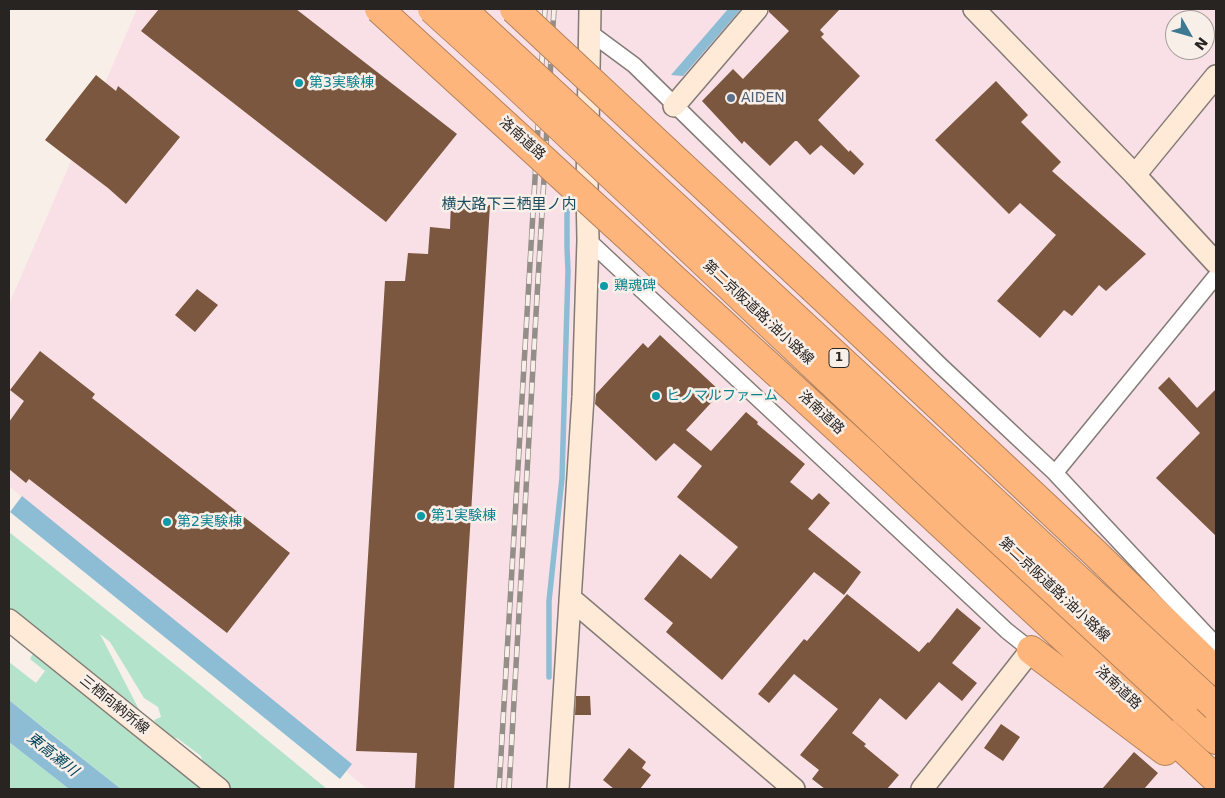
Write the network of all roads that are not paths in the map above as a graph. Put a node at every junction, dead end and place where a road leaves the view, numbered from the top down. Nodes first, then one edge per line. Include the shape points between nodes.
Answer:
1 (379, 9) edge
2 (432, 9) edge
3 (462, 9) edge
4 (514, 9) edge
5 (590, 9) edge
6 (757, 9) edge
7 (974, 9) edge
8 (588, 31) junction
9 (1216, 76) edge
10 (674, 106) junction
11 (1134, 175) junction
12 (588, 240) junction
13 (1216, 263) edge
14 (1216, 276) edge
15 (1055, 473) junction
16 (570, 598) junction
17 (9, 620) edge
18 (1216, 645) edge
19 (1031, 650) junction
20 (1216, 671) edge
21 (1216, 707) edge
22 (1216, 740) edge
23 (1216, 778) edge
24 (1216, 785) edge
25 (219, 789) edge
26 (558, 789) edge
27 (794, 789) edge
28 (922, 789) edge

1 - 23 highway, 洛南道路, bridge
2 - 22 highway, 第二京阪道路;油小路線 / 1, bridge
3 - 21 highway, 第二京阪道路;油小路線 / 1, bridge
4 - 20 highway, 1, bridge via 1096,554
5 - 8 street
6 - 10 street
7 - 11 street
8 - 10 street via 634,65
8 - 12 street
9 - 11 street
10 - 15 street
11 - 13 street
12 - 16 street via 583,396
12 - 19 street
14 - 15 street
15 - 18 street
16 - 26 street
16 - 27 street
17 - 25 street, 三栖向納所線
19 - 24 highway via 1150,741
19 - 28 street

